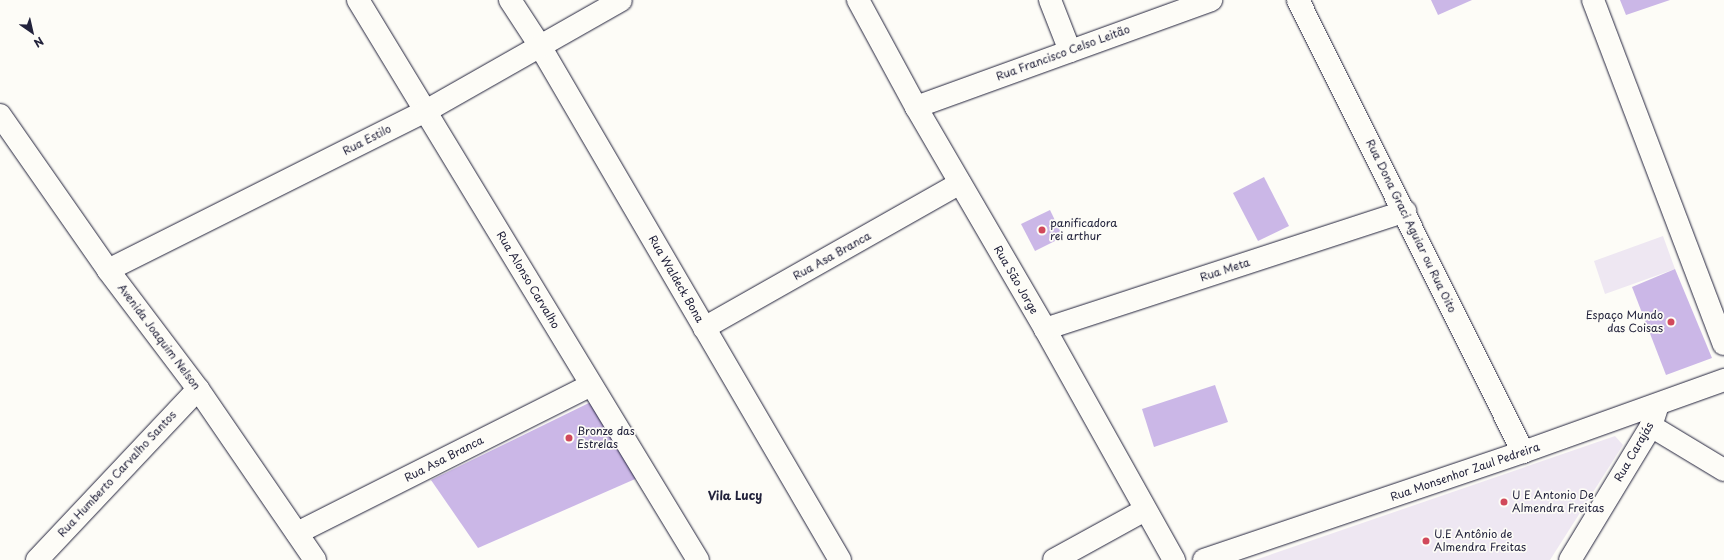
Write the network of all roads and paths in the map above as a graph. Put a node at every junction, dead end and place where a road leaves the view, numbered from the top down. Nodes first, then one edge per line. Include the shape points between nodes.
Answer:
1 (358, 0) edge
2 (510, 0) edge
3 (621, 0) edge
4 (858, 0) edge
5 (1050, 0) edge
6 (1211, 0) edge
7 (1298, 0) edge
8 (1593, 0) edge
9 (540, 46) junction
10 (1070, 51) junction
11 (916, 107) junction
12 (426, 111) junction
13 (0, 115) edge
14 (960, 184) junction
15 (1405, 211) junction
16 (108, 270) junction
17 (704, 328) junction
18 (1045, 329) junction
19 (1724, 344) edge
20 (1724, 380) edge
21 (591, 385) junction
22 (198, 388) junction
23 (1658, 405) junction
24 (1651, 426) junction
25 (1523, 452) junction
26 (1724, 470) edge
27 (1145, 510) junction
28 (297, 533) junction
29 (37, 560) edge
30 (315, 560) edge
31 (698, 560) edge
32 (840, 560) edge
33 (1054, 560) edge
34 (1174, 560) edge
35 (1204, 560) edge
36 (1570, 560) edge

1 - 12 street, Rua Alonso Carvalho
2 - 9 street, Rua Waldeck Bona
3 - 9 street, Rua Estilo
4 - 11 street, Rua São Jorge
5 - 10 street
6 - 10 street, Rua Francisco Celso Leitão
7 - 15 street, Rua Dona Graci Aguiar ou Rua Oito
8 - 19 street
9 - 12 street, Rua Estilo
9 - 17 street, Rua Waldeck Bona
10 - 11 street, Rua Francisco Celso Leitão
11 - 14 street, Rua São Jorge
12 - 16 street, Rua Estilo
12 - 21 street, Rua Alonso Carvalho
13 - 16 street, Avenida Joaquim Nelson
14 - 17 street, Rua Asa Branca
14 - 18 street, Rua São Jorge
15 - 18 street, Rua Meta
15 - 25 street, Rua Dona Graci Aguiar ou Rua Oito
16 - 22 street, Avenida Joaquim Nelson
17 - 32 street, Rua Waldeck Bona
18 - 27 street, Rua São Jorge
20 - 23 street, Rua Monsenhor Zaul Pedreira
21 - 28 street, Rua Asa Branca
21 - 31 street, Rua Alonso Carvalho
22 - 28 street, Avenida Joaquim Nelson
22 - 29 street, Rua Humberto Carvalho Santos
23 - 24 street, Rua Carajás
23 - 25 street, Rua Monsenhor Zaul Pedreira
24 - 26 street
24 - 36 street, Rua Carajás
25 - 35 street, Rua Monsenhor Zaul Pedreira
27 - 33 street
27 - 34 street, Rua São Jorge
28 - 30 street, Avenida Joaquim Nelson

